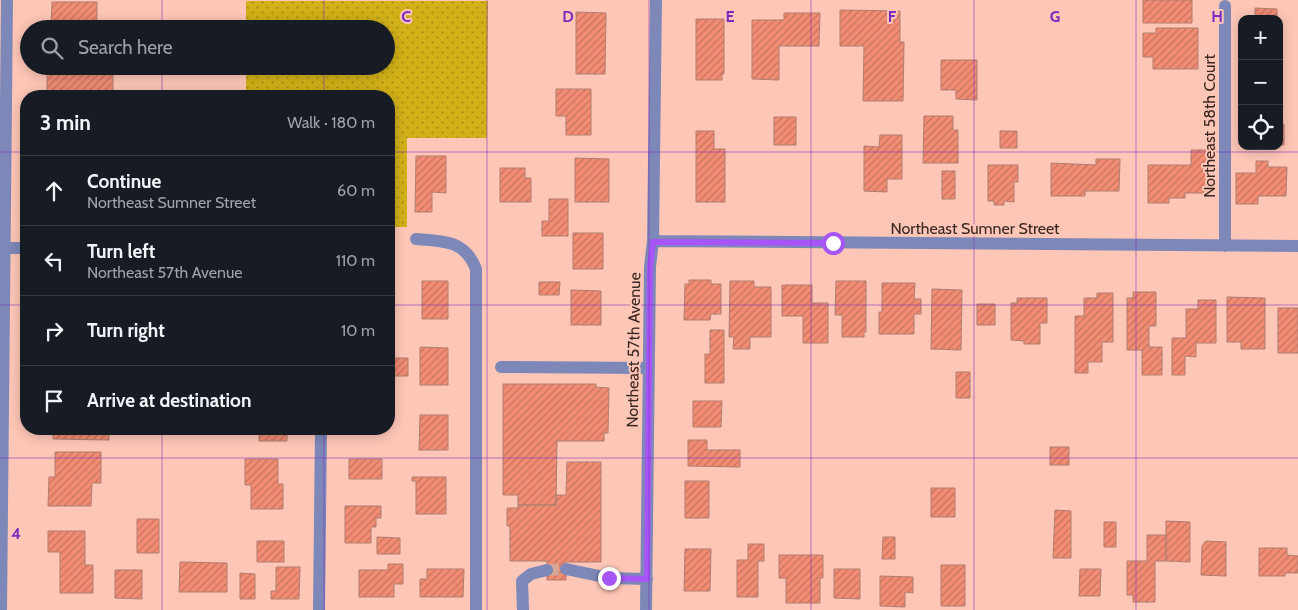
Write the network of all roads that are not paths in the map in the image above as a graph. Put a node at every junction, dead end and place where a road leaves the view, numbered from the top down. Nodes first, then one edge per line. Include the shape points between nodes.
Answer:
1 (7, 0) edge
2 (656, 0) edge
3 (1225, 6) dead end
4 (416, 239) dead end
5 (653, 242) junction
6 (1225, 246) junction
7 (1298, 246) edge
8 (4, 248) junction
9 (20, 248) edge
10 (501, 367) dead end
11 (649, 368) junction
12 (1, 412) edge
13 (321, 435) edge
14 (566, 569) tunnel mouth
15 (547, 570) tunnel mouth
16 (647, 579) junction
17 (1, 610) edge
18 (320, 610) edge
19 (476, 610) edge
20 (523, 610) edge
21 (646, 610) edge

1 - 8 street
2 - 5 street, Northeast 57th Avenue
3 - 6 street, Northeast 58th Court
4 - 19 street via 448,242 462,248 473,259 476,269
5 - 6 street, Northeast Sumner Street
5 - 11 street, Northeast 57th Avenue
6 - 7 street, Northeast Sumner Street
8 - 9 street
8 - 12 street
10 - 11 street
11 - 16 street, Northeast 57th Avenue
12 - 17 street
13 - 18 street
14 - 16 street via 609,578
15 - 20 street via 531,574 522,581
16 - 21 street, Northeast 57th Avenue

